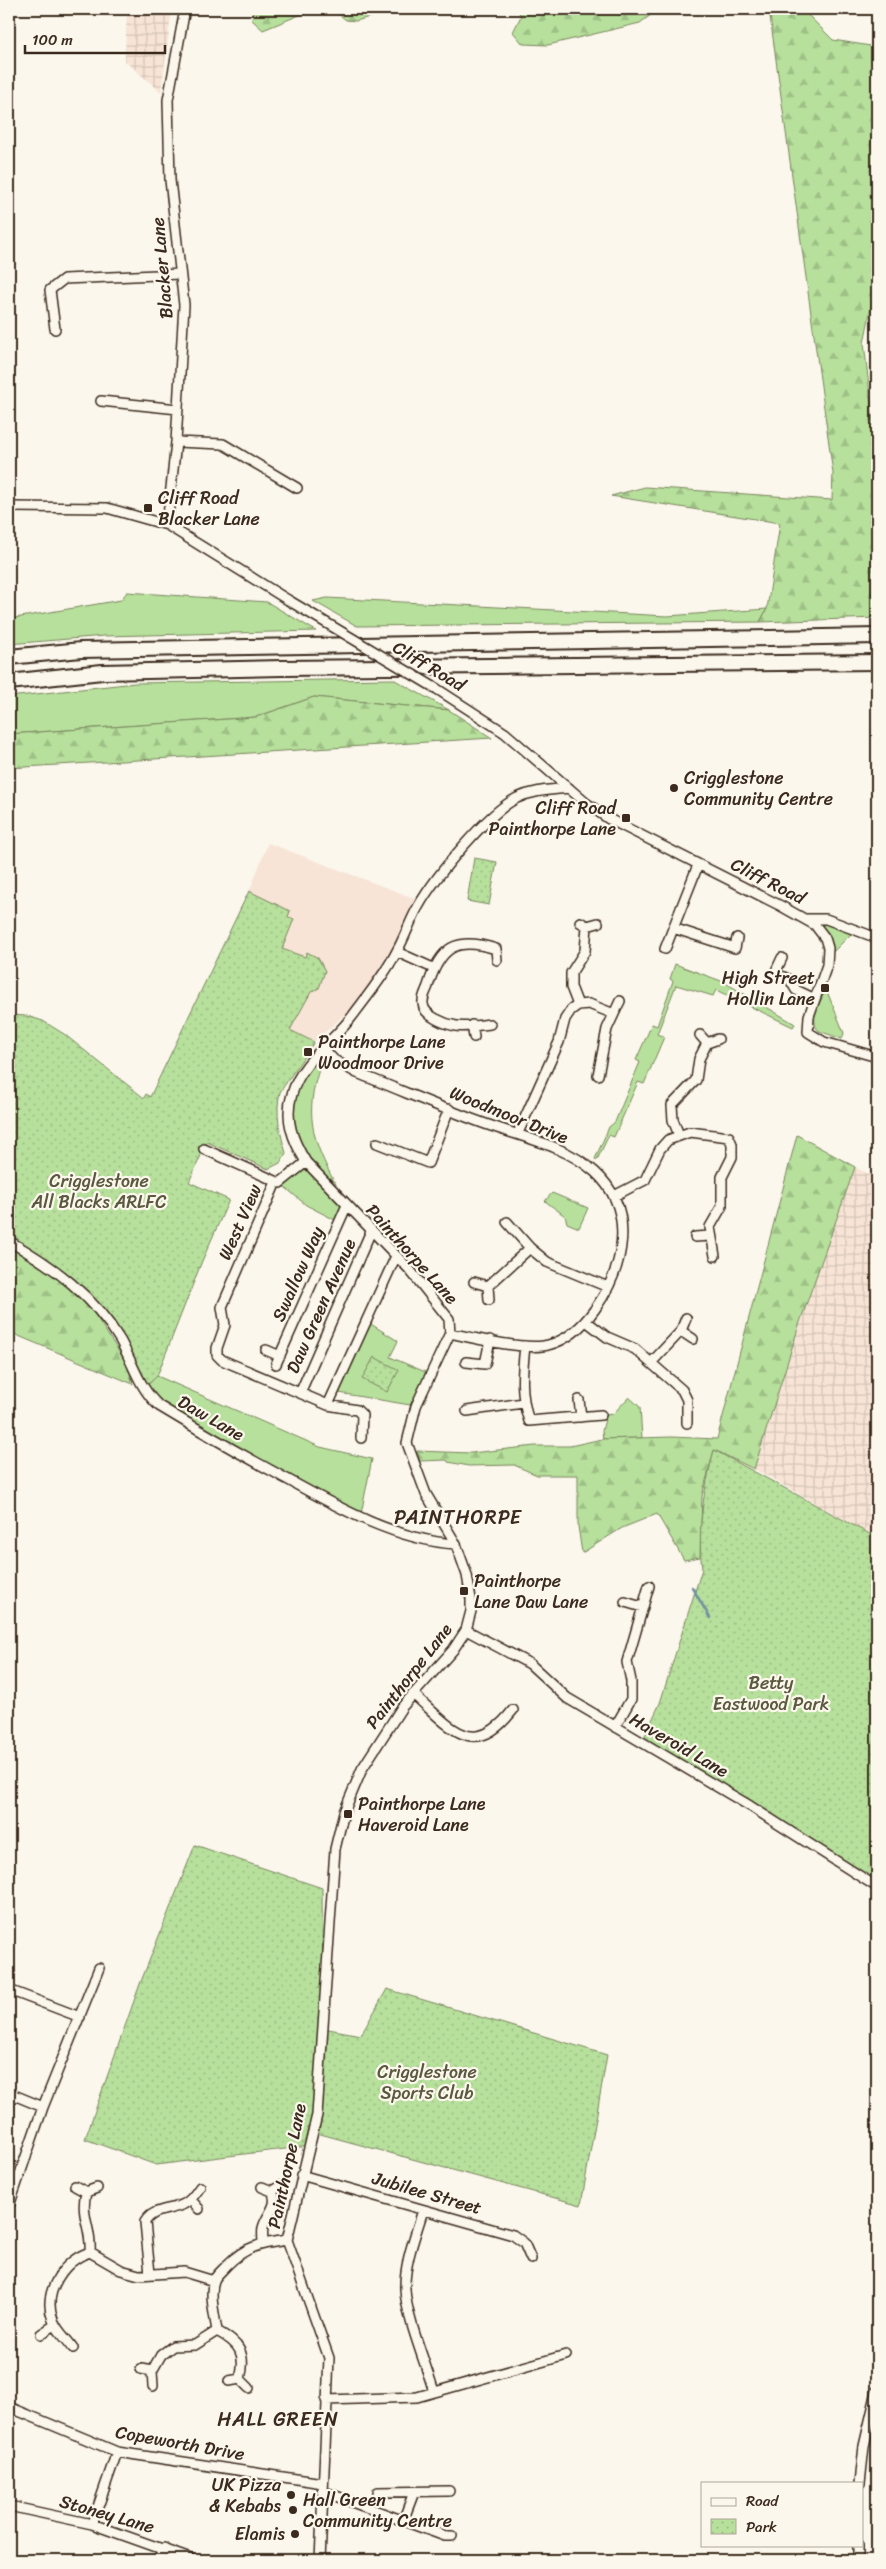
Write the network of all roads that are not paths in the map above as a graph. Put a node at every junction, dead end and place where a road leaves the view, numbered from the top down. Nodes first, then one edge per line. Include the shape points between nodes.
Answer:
1 (185, 9) edge
2 (180, 274) junction
3 (55, 329) dead end
4 (101, 401) dead end
5 (178, 409) junction
6 (176, 442) junction
7 (296, 488) dead end
8 (9, 507) edge
9 (167, 525) junction
10 (877, 636) edge
11 (9, 658) edge
12 (877, 662) edge
13 (9, 682) edge
14 (569, 788) junction
15 (698, 865) junction
16 (808, 920) junction
17 (598, 923) dead end
18 (673, 928) junction
19 (738, 938) dead end
20 (877, 938) edge
21 (665, 949) dead end
22 (397, 952) junction
23 (782, 958) dead end
24 (497, 960) dead end
25 (433, 968) junction
26 (775, 973) junction
27 (764, 977) dead end
28 (815, 999) junction
29 (620, 1001) dead end
30 (578, 1005) junction
31 (614, 1014) junction
32 (490, 1024) dead end
33 (472, 1025) junction
34 (700, 1035) dead end
35 (474, 1036) dead end
36 (718, 1039) dead end
37 (707, 1043) junction
38 (322, 1047) junction
39 (877, 1058) edge
40 (598, 1075) dead end
41 (449, 1109) junction
42 (518, 1133) junction
43 (679, 1135) junction
44 (377, 1143) dead end
45 (204, 1149) dead end
46 (306, 1162) junction
47 (276, 1182) junction
48 (614, 1196) junction
49 (347, 1205) junction
50 (507, 1222) dead end
51 (371, 1231) junction
52 (710, 1236) junction
53 (695, 1237) dead end
54 (9, 1241) edge
55 (530, 1248) junction
56 (396, 1256) junction
57 (715, 1256) dead end
58 (474, 1282) dead end
59 (488, 1286) junction
60 (608, 1287) junction
61 (489, 1300) dead end
62 (686, 1318) dead end
63 (586, 1321) junction
64 (681, 1331) junction
65 (450, 1333) junction
66 (693, 1339) dead end
67 (490, 1340) junction
68 (525, 1346) junction
69 (266, 1350) dead end
70 (466, 1362) dead end
71 (651, 1363) junction
72 (300, 1393) junction
73 (478, 1400) dead end
74 (579, 1400) dead end
75 (523, 1403) junction
76 (328, 1405) junction
77 (479, 1410) junction
78 (467, 1411) dead end
79 (601, 1415) dead end
80 (581, 1417) junction
81 (687, 1423) dead end
82 (361, 1438) dead end
83 (456, 1544) junction
84 (649, 1586) dead end
85 (625, 1602) dead end
86 (642, 1607) junction
87 (466, 1630) junction
88 (413, 1694) junction
89 (514, 1710) dead end
90 (615, 1727) junction
91 (877, 1887) edge
92 (99, 1968) dead end
93 (9, 1990) edge
94 (80, 2017) junction
95 (9, 2093) edge
96 (43, 2107) junction
97 (302, 2175) junction
98 (75, 2186) dead end
99 (280, 2186) dead end
100 (200, 2187) dead end
101 (262, 2187) dead end
102 (97, 2188) dead end
103 (272, 2191) junction
104 (86, 2192) junction
105 (191, 2200) junction
106 (9, 2204) edge
107 (198, 2209) dead end
108 (423, 2210) junction
109 (287, 2240) junction
110 (263, 2244) junction
111 (90, 2252) junction
112 (531, 2259) dead end
113 (150, 2274) junction
114 (214, 2281) junction
115 (55, 2325) junction
116 (217, 2331) junction
117 (41, 2334) dead end
118 (74, 2348) dead end
119 (566, 2355) dead end
120 (141, 2369) dead end
121 (152, 2371) junction
122 (240, 2379) junction
123 (229, 2380) dead end
124 (153, 2386) dead end
125 (249, 2388) dead end
126 (877, 2391) edge
127 (434, 2392) junction
128 (326, 2400) junction
129 (9, 2408) edge
130 (118, 2452) junction
131 (860, 2482) edge
132 (323, 2487) junction
133 (449, 2491) dead end
134 (378, 2492) dead end
135 (414, 2492) junction
136 (9, 2506) edge
137 (404, 2521) junction
138 (92, 2524) junction
139 (452, 2536) dead end
140 (858, 2546) edge
141 (164, 2548) junction
142 (158, 2560) edge
143 (193, 2560) edge
144 (320, 2560) edge
145 (858, 2560) edge

1 - 2 street, Blacker Lane via 168,100 170,180
2 - 3 street via 64,279 50,290
2 - 5 street, Blacker Lane via 184,305
4 - 5 street
5 - 6 street, Blacker Lane
6 - 7 street via 224,444
6 - 9 street, Blacker Lane
8 - 9 street, Cliff Road via 107,508
9 - 14 street, Cliff Road, bridge via 505,733
10 - 11 highway via 81,650
12 - 13 highway via 102,672
14 - 15 street, Cliff Road via 609,819
14 - 22 street, Painthorpe Lane via 538,790 501,809 443,872 418,908
15 - 16 street, Cliff Road
15 - 18 street
16 - 20 street via 826,919
16 - 28 street via 820,931 828,948 827,965
17 - 30 street via 583,924 584,951 571,973 571,986
18 - 19 street via 735,948
18 - 21 street
22 - 25 street
22 - 38 street, Painthorpe Lane via 352,1017
23 - 26 street
24 - 25 street via 496,949 465,943 446,952
25 - 33 street via 422,997 427,1013 457,1026
26 - 27 street
26 - 28 street via 790,980 796,990
28 - 39 street via 808,1032 824,1042
29 - 31 street
30 - 31 street via 589,1004
30 - 42 street via 565,1019 559,1042
31 - 40 street via 607,1029
32 - 33 street
33 - 35 street
34 - 37 street
36 - 37 street
37 - 43 street via 699,1059 696,1080 672,1104 673,1120
38 - 41 street, Woodmoor Drive via 334,1060 357,1073
38 - 46 street, Painthorpe Lane via 296,1082 289,1107 292,1133
41 - 42 street, Woodmoor Drive via 481,1123
41 - 44 street via 428,1163
42 - 48 street, Woodmoor Drive via 594,1171
43 - 48 street via 660,1148 645,1180
43 - 52 street via 703,1132 729,1137 732,1144 732,1157 722,1177 722,1206 713,1218
45 - 47 street
46 - 47 street
46 - 49 street, Painthorpe Lane
47 - 72 street, West View via 222,1308 226,1325 217,1355
48 - 60 street, Woodmoor Drive via 622,1228 622,1246
49 - 51 street, Painthorpe Lane
49 - 69 street, Swallow Way via 278,1360
50 - 55 street
51 - 56 street, Painthorpe Lane
51 - 72 street, Daw Green Avenue
52 - 53 street
52 - 57 street
54 - 83 street, Daw Lane via 46,1264 95,1303 119,1339 143,1389 159,1406 305,1490 361,1518 433,1542
55 - 59 street
55 - 60 street via 547,1262
56 - 65 street, Painthorpe Lane via 449,1318
56 - 76 street
58 - 59 street
59 - 61 street
60 - 63 street, Woodmoor Drive
62 - 64 street
63 - 68 street, Woodmoor Drive via 556,1343
63 - 71 street via 607,1337 635,1349
64 - 66 street
64 - 71 street
65 - 67 street, Woodmoor Drive
65 - 83 street, Painthorpe Lane via 416,1406 407,1443 426,1494
67 - 68 street, Woodmoor Drive
67 - 70 street via 485,1364
68 - 75 street via 521,1378
71 - 81 street via 682,1390 692,1404
72 - 76 street
73 - 77 street
74 - 80 street
75 - 77 street
75 - 80 street via 529,1421
76 - 82 street via 357,1410 362,1415
77 - 78 street
79 - 80 street
83 - 87 street, Painthorpe Lane via 471,1599
84 - 86 street
85 - 86 street
86 - 90 street via 627,1662 631,1699
87 - 88 street, Painthorpe Lane via 454,1650
87 - 90 street, Haveroid Lane via 530,1664 567,1698
88 - 89 street via 464,1736 485,1736 500,1728
88 - 97 street, Painthorpe Lane via 362,1769 344,1812 335,1849 317,2116
90 - 91 street, Haveroid Lane via 750,1806
92 - 94 street
93 - 94 street
94 - 96 street
95 - 96 street
96 - 106 street
97 - 108 street, Jubilee Street
97 - 109 street, Painthorpe Lane
98 - 104 street
99 - 103 street
100 - 105 street
101 - 103 street
102 - 104 street
103 - 110 street via 274,2204 263,2228
104 - 111 street via 83,2208
105 - 107 street
105 - 113 street via 154,2213 145,2222
108 - 112 street, Jubilee Street via 514,2235 524,2242
108 - 127 street via 407,2268 405,2288
109 - 110 street
109 - 128 street, Painthorpe Lane via 329,2358
110 - 114 street via 238,2253
111 - 113 street via 121,2270
111 - 115 street via 67,2266 56,2282 50,2309
113 - 114 street via 184,2272
114 - 116 street
115 - 117 street
115 - 118 street
116 - 121 street via 195,2345 173,2346 160,2355
116 - 122 street via 239,2348
119 - 127 street
120 - 121 street
121 - 124 street
122 - 123 street
122 - 125 street
126 - 131 street via 864,2446
127 - 128 street via 417,2397
128 - 132 street, Painthorpe Lane
129 - 130 street, Copeworth Drive
130 - 132 street, Copeworth Drive
130 - 138 street
132 - 137 street, Copeworth Drive
132 - 144 street, Painthorpe Lane
133 - 135 street
134 - 135 street
135 - 137 street
136 - 138 street, Stoney Lane
137 - 139 street, Copeworth Drive
138 - 141 street, Stoney Lane
140 - 145 street
141 - 142 street
141 - 143 street, Stoney Lane

